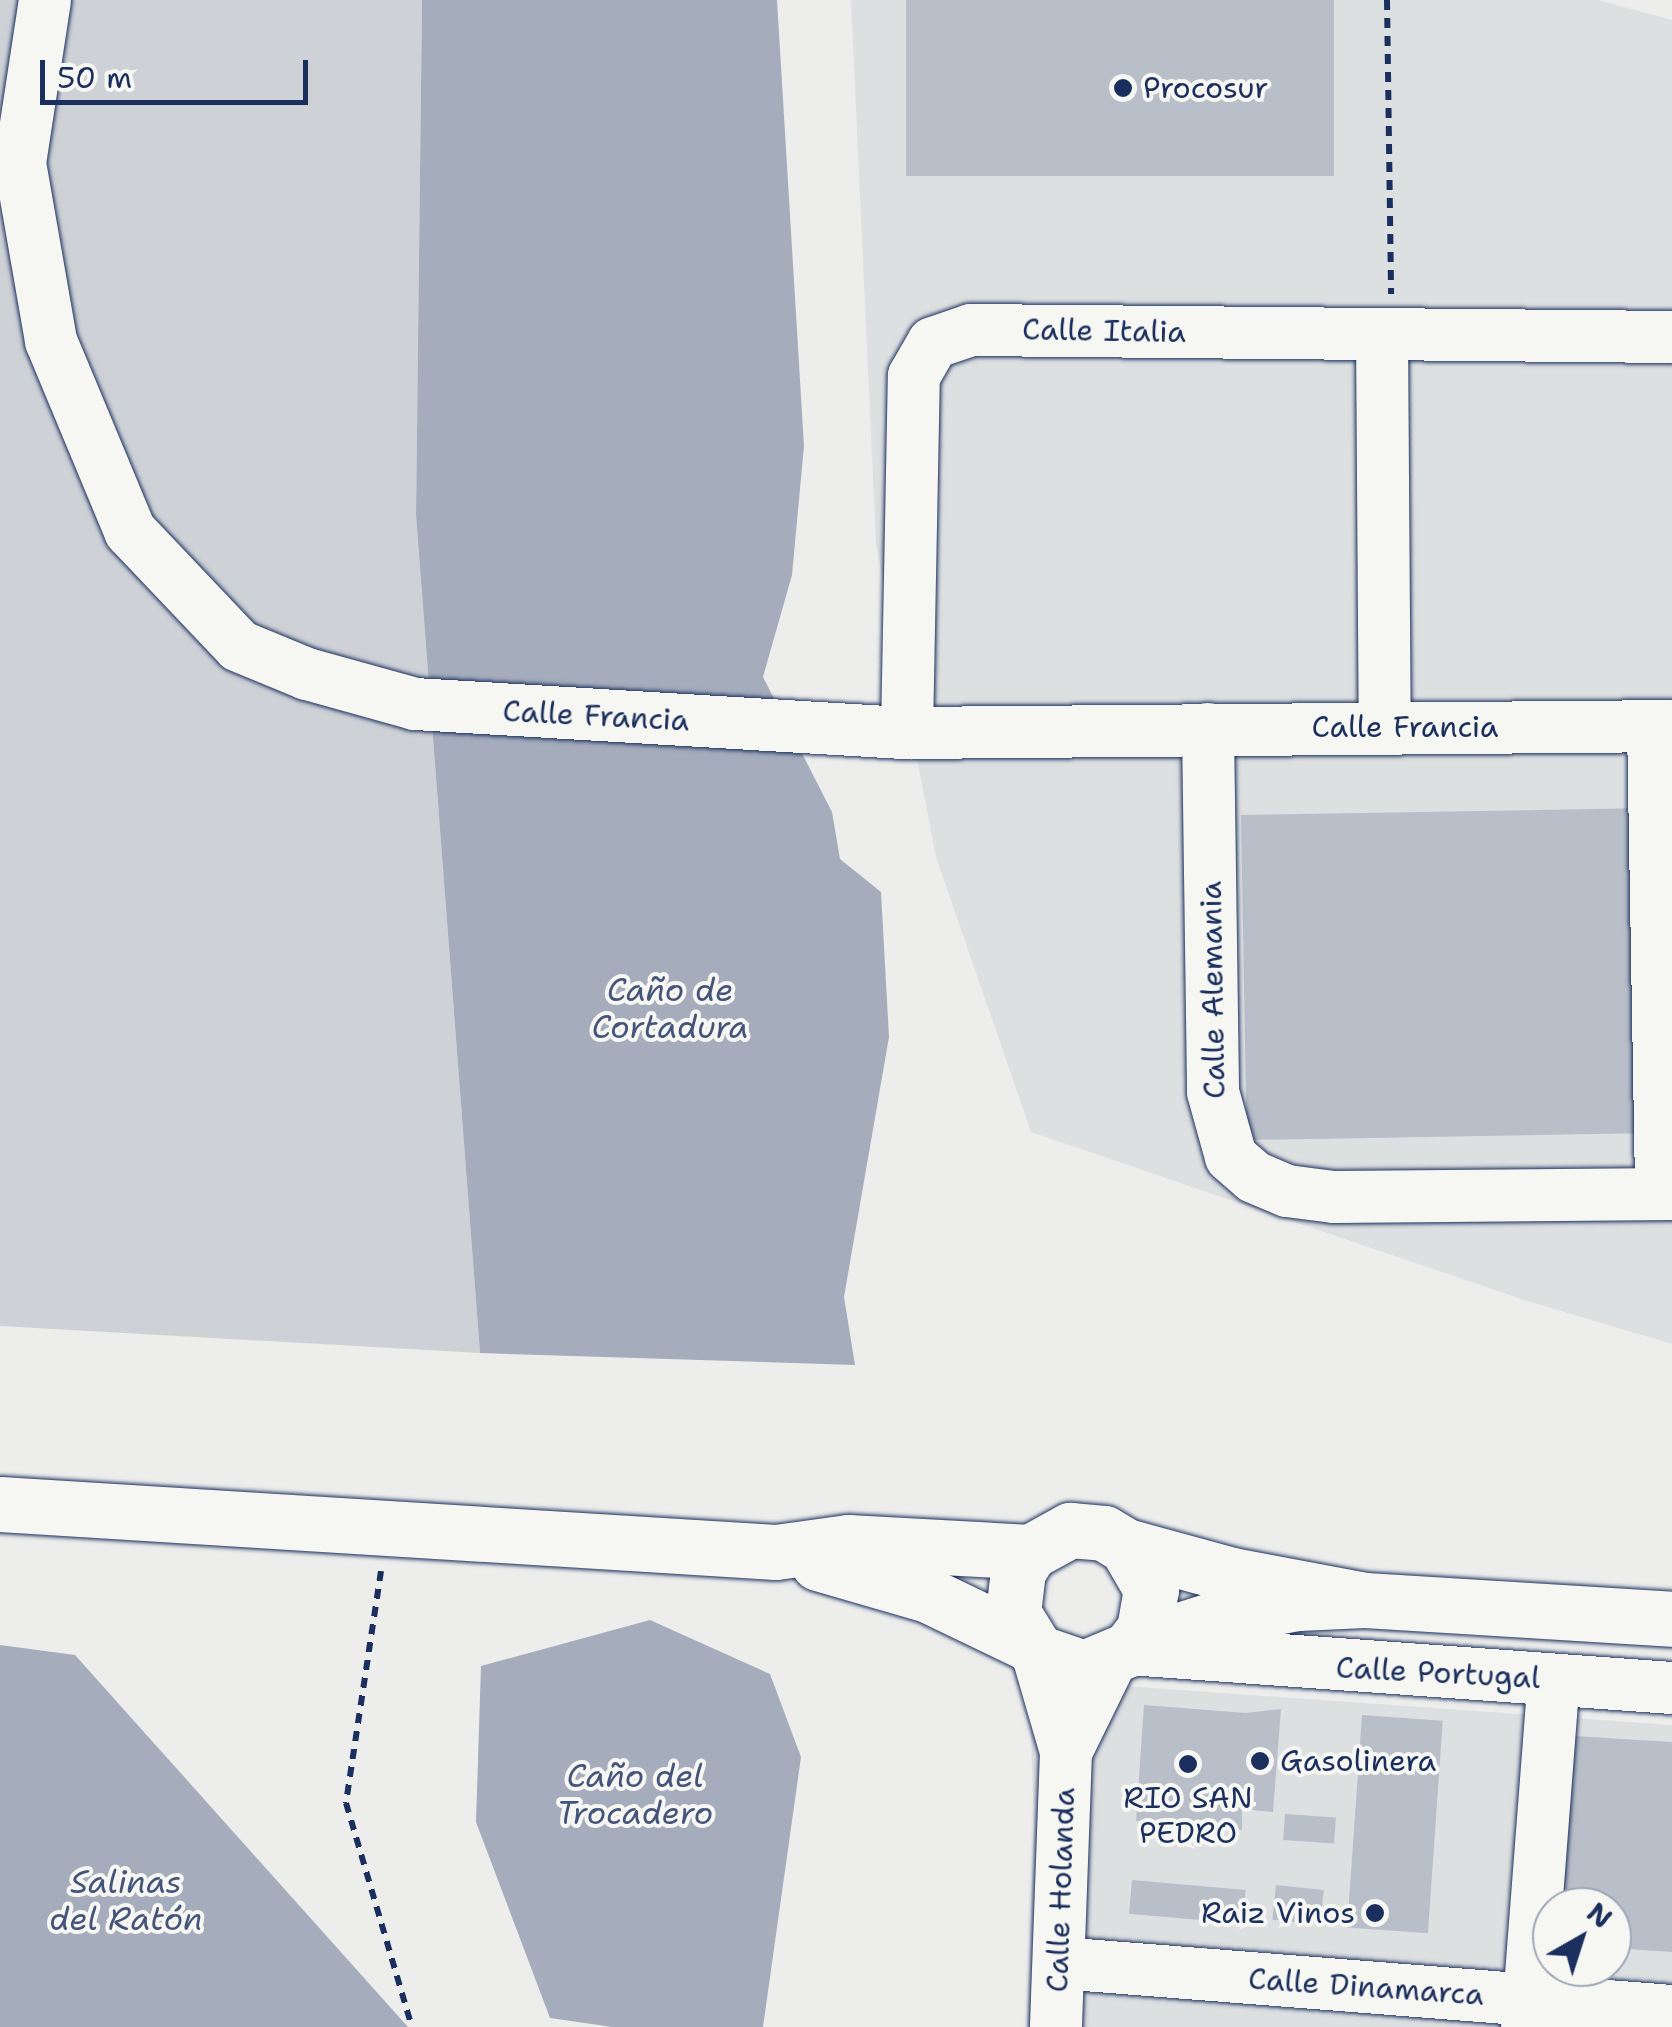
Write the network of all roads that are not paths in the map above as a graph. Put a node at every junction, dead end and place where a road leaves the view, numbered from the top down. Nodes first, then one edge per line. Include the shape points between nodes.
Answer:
1 (45, 0) edge
2 (1387, 334) junction
3 (1672, 337) edge
4 (1385, 726) junction
5 (1663, 726) edge
6 (1208, 729) junction
7 (907, 733) junction
8 (1666, 1194) edge
9 (0, 1504) edge
10 (1126, 1546) junction
11 (776, 1552) junction
12 (1030, 1552) junction
13 (1364, 1600) junction
14 (1672, 1619) edge
15 (1033, 1648) junction
16 (1124, 1652) junction
17 (1554, 1680) junction
18 (1672, 1688) edge
19 (1066, 1752) junction
20 (1060, 1963) junction
21 (1672, 2011) edge
22 (1528, 2013) edge
23 (1056, 2027) edge

1 - 7 street, Calle Francia via 20,163 51,341 130,532 239,646 306,674 415,704
2 - 3 street, Calle Italia
2 - 4 street
2 - 7 street, Calle Italia via 971,330 933,344 914,376
4 - 5 street, Calle Francia
4 - 6 street, Calle Francia
5 - 8 street
6 - 7 street, Calle Francia
6 - 8 street, Calle Alemania via 1213,1092 1231,1157 1287,1192 1334,1197
9 - 11 main road
10 - 12 main road via 1104,1533 1070,1530
10 - 13 main road
10 - 16 main road via 1150,1590 1144,1630
11 - 12 main road via 848,1542
11 - 15 main road via 928,1595
12 - 15 main road via 1012,1591 1013,1613
13 - 14 main road
13 - 16 main road via 1221,1617
15 - 16 main road via 1084,1668
15 - 19 street
16 - 17 street, Calle Portugal
16 - 19 street
17 - 18 street, Calle Portugal
17 - 22 street
19 - 20 street, Calle Holanda
20 - 22 street, Calle Dinamarca
20 - 23 street, Calle Holanda
21 - 22 street, Calle Dinamarca

